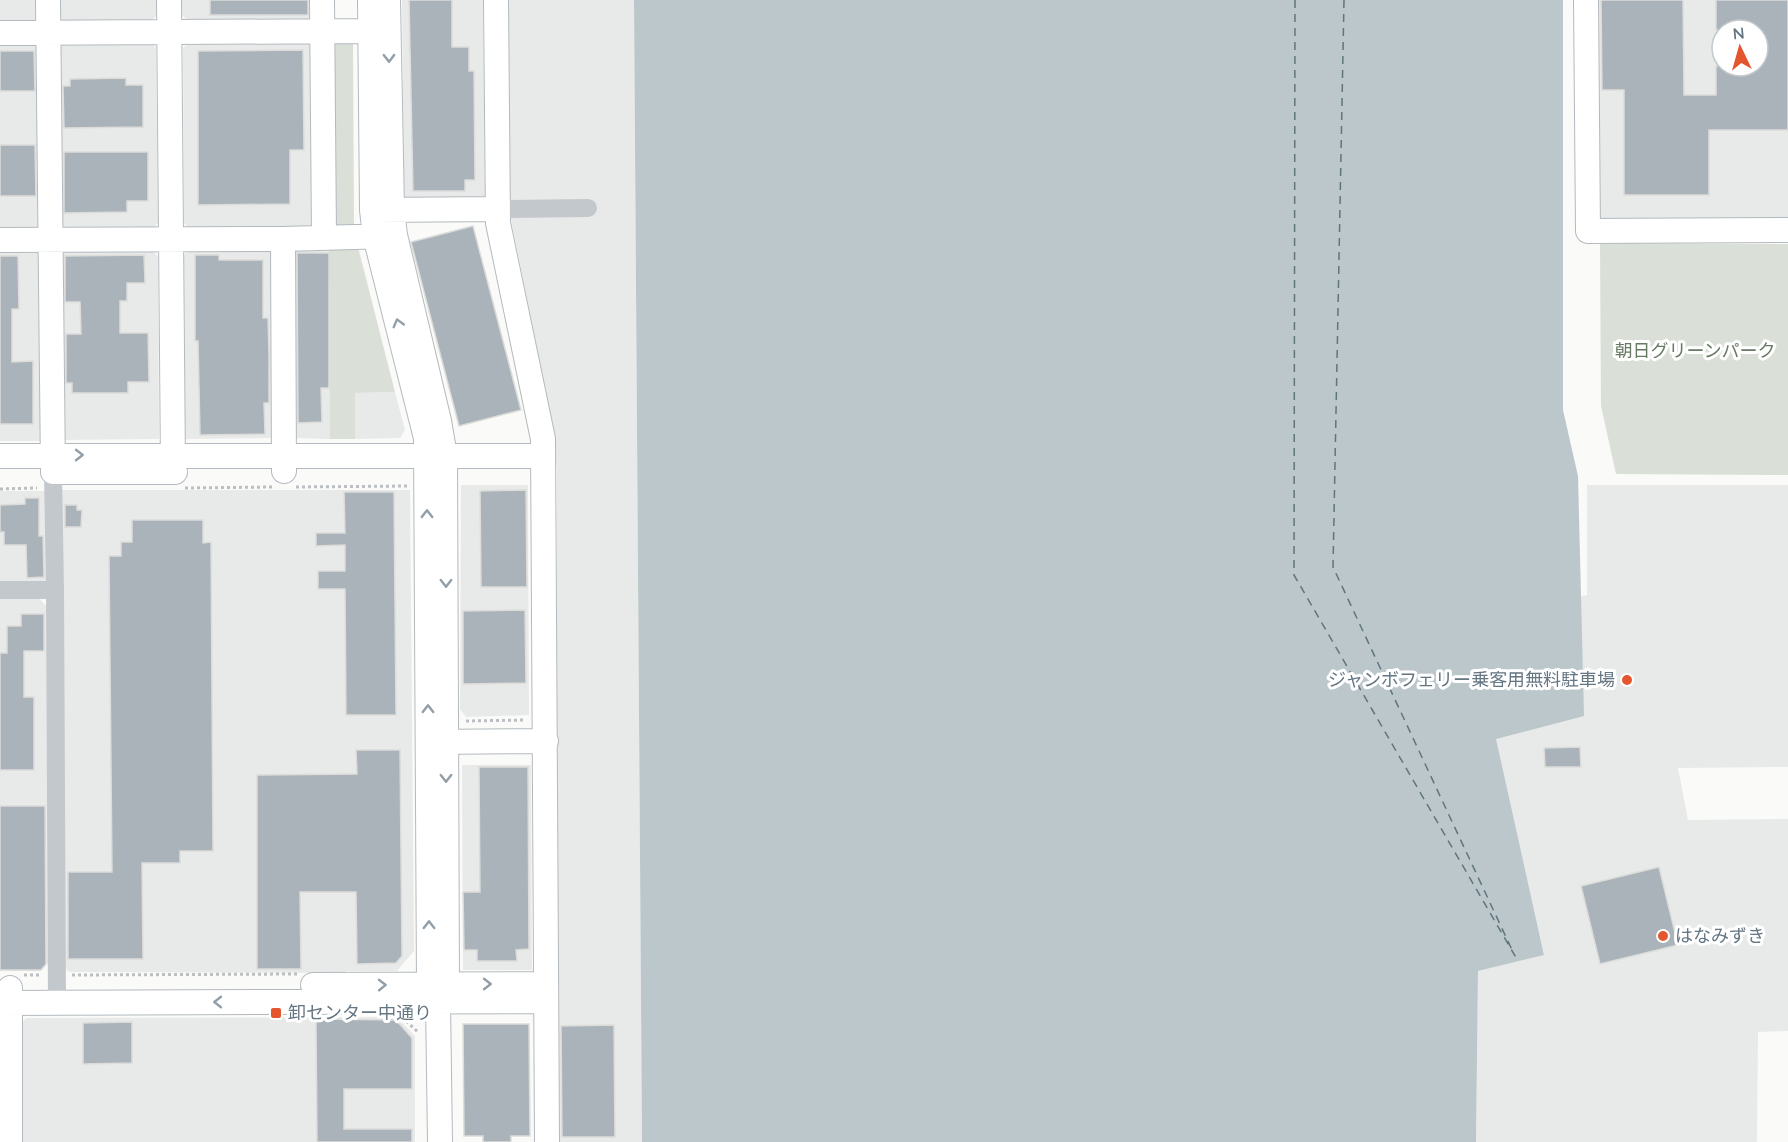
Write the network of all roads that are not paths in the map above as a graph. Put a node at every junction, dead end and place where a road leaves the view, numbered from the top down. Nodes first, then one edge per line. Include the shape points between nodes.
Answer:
1 (48, 0) edge
2 (169, 0) edge
3 (322, 0) edge
4 (370, 0) edge
5 (388, 0) edge
6 (496, 0) edge
7 (1587, 0) edge
8 (169, 31) junction
9 (322, 31) junction
10 (370, 31) junction
11 (0, 33) edge
12 (48, 33) junction
13 (588, 208) dead end
14 (498, 209) junction
15 (382, 210) junction
16 (1788, 230) edge
17 (385, 236) junction
18 (324, 237) junction
19 (283, 239) junction
20 (0, 240) edge
21 (50, 240) junction
22 (171, 240) junction
23 (0, 456) edge
24 (543, 464) junction
25 (432, 469) junction
26 (0, 472) edge
27 (53, 472) junction
28 (175, 472) junction
29 (287, 475) junction
30 (56, 590) junction
31 (0, 591) edge
32 (546, 741) junction
33 (437, 742) junction
34 (57, 988) junction
35 (438, 990) junction
36 (8, 991) edge
37 (545, 992) junction
38 (10, 1142) edge
39 (440, 1142) edge
40 (547, 1142) edge

1 - 12 street
2 - 8 street
3 - 9 street
4 - 10 street
5 -> 15 street
6 - 14 street
7 - 16 street via 1588,231
8 - 9 street
8 - 12 street
8 - 22 street
9 - 10 street
9 - 18 street
10 - 15 street
11 - 12 street
12 - 21 street
13 - 14 street
14 - 15 street
14 - 24 street via 543,439
15 - 17 street
17 - 18 street
17 - 25 street via 439,421
18 - 19 street
19 - 22 street
19 - 29 street
20 - 21 street
21 - 22 street
21 - 27 street
22 - 28 street
23 - 27 street
24 - 25 street
24 - 32 street
25 - 29 street
25 - 33 street
26 - 27 street
27 - 28 street
27 - 30 street
28 - 29 street
30 - 31 street
30 - 34 street
32 - 33 street
32 - 37 street
33 - 35 street
34 - 35 street
34 - 36 street
35 - 37 street
35 - 39 street
36 - 38 street
37 - 40 street

